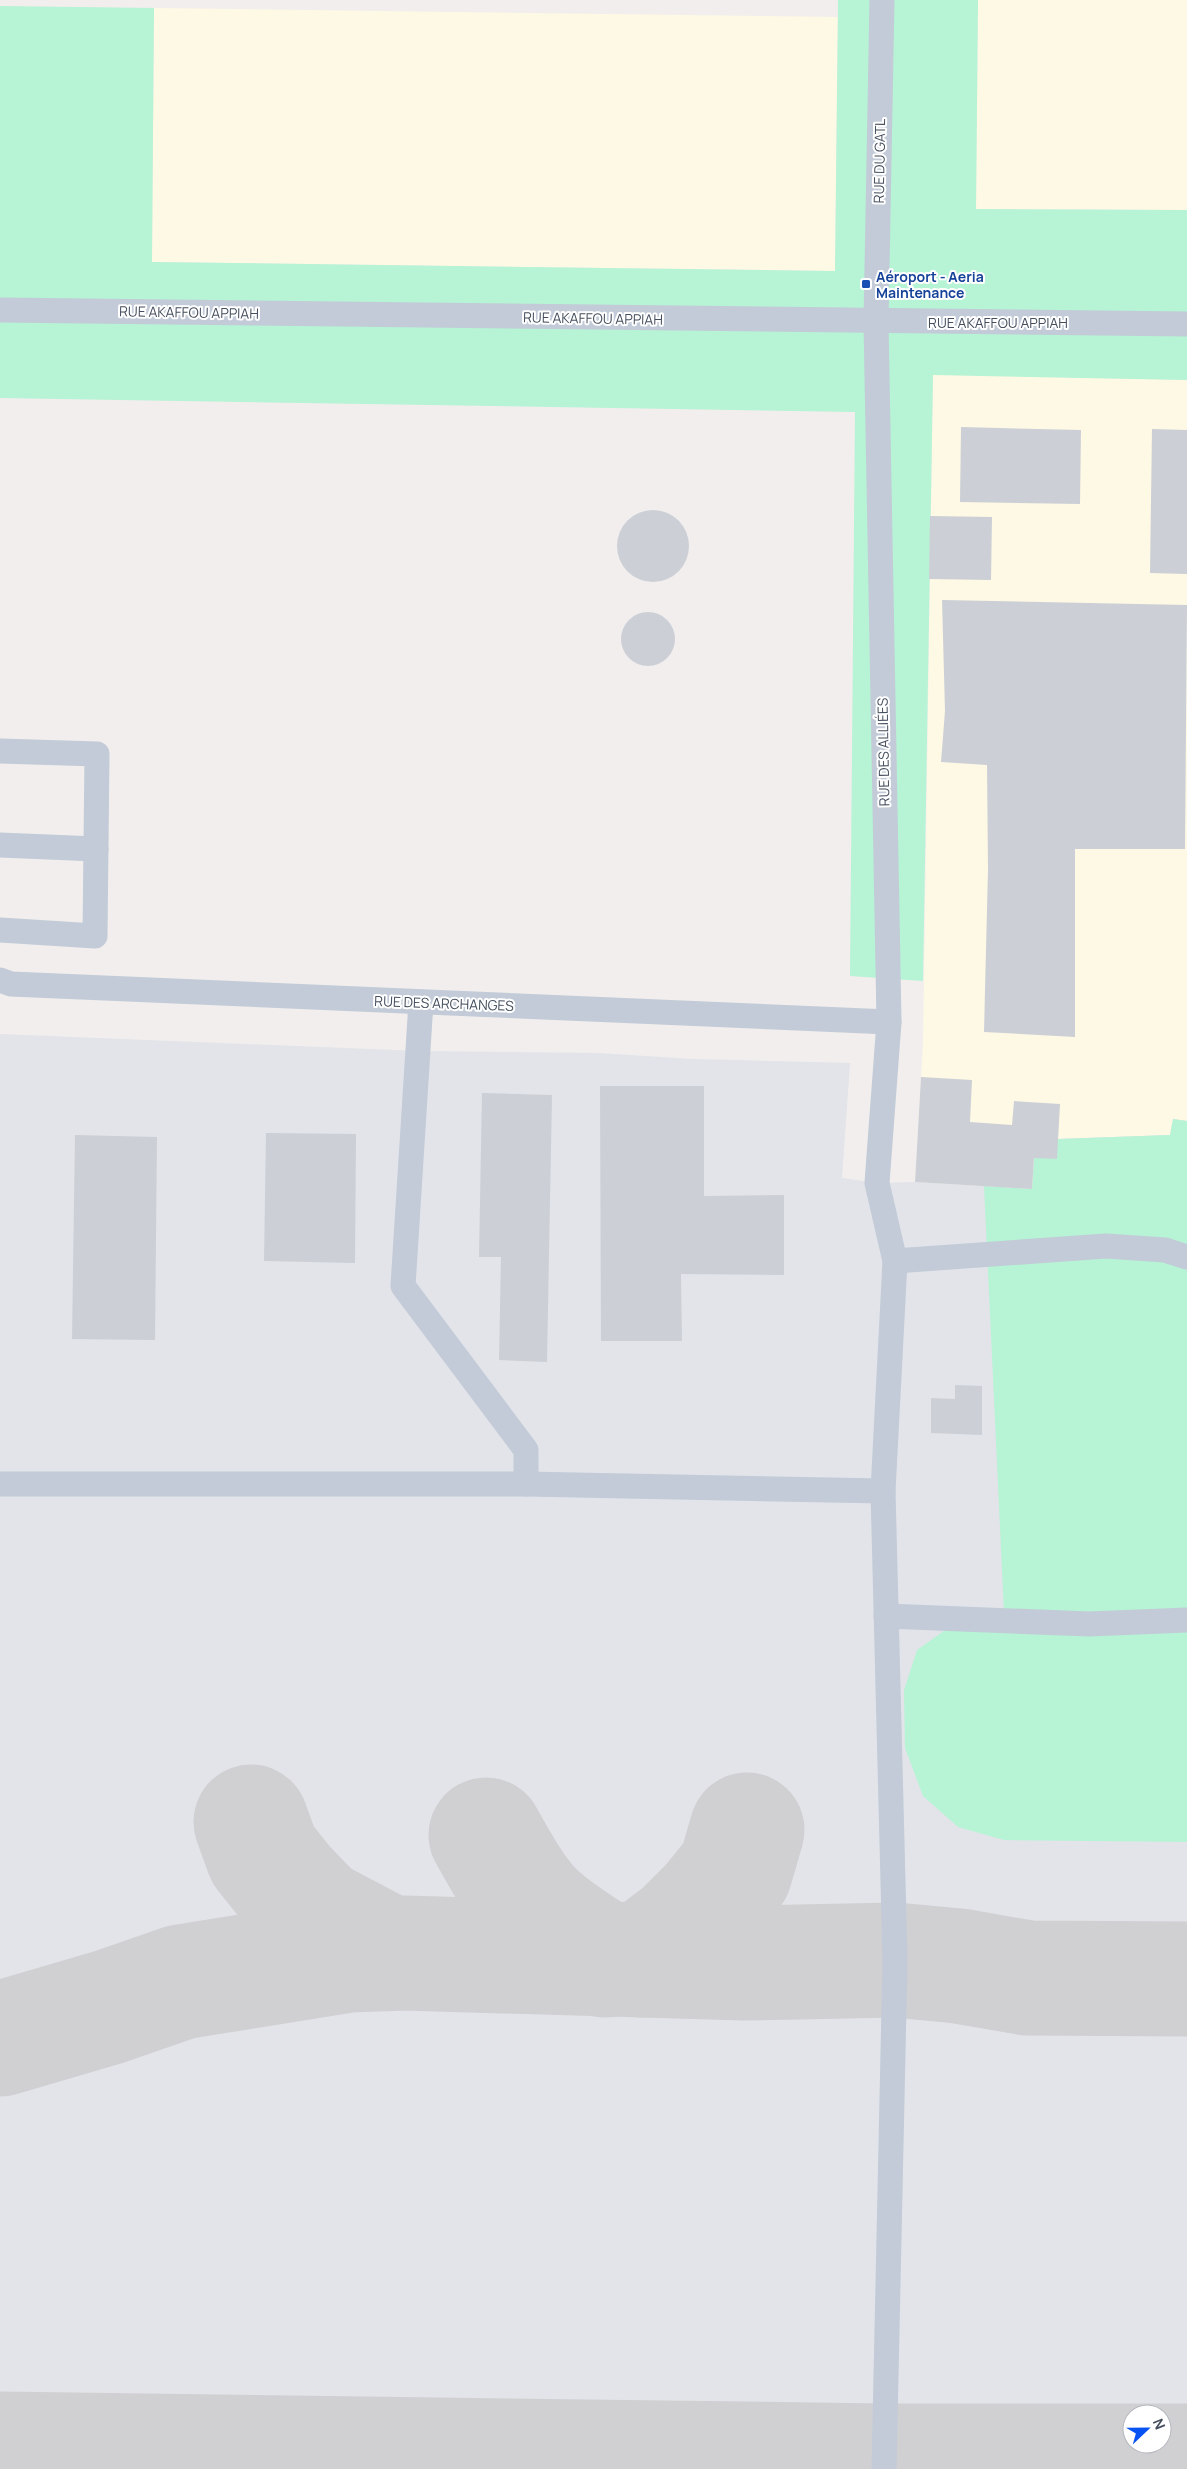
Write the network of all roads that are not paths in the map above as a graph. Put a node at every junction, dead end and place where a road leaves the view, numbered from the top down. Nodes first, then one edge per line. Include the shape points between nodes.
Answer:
1 (882, 0) edge
2 (0, 310) edge
3 (876, 322) junction
4 (1187, 324) edge
5 (0, 751) edge
6 (0, 845) edge
7 (96, 849) junction
8 (0, 930) edge
9 (0, 980) edge
10 (421, 1002) junction
11 (889, 1022) junction
12 (1187, 1256) edge
13 (895, 1261) junction
14 (0, 1484) edge
15 (526, 1484) junction
16 (883, 1492) junction
17 (886, 1616) junction
18 (1187, 1620) edge
19 (884, 2469) edge

1 - 3 lane, RUE DU GATL
2 - 3 lane, RUE AKAFFOU APPIAH
3 - 4 lane, RUE AKAFFOU APPIAH
3 - 11 lane, RUE DES ALLIÉES
5 - 7 lane via 97,754
6 - 7 lane
7 - 8 lane via 95,936
9 - 10 lane, RUE DES ARCHANGES via 10,984
10 - 11 lane, RUE DES ARCHANGES
10 - 15 lane via 403,1286 526,1450
11 - 13 lane, RUE DES ALLIÉES via 878,1183
12 - 13 lane via 1164,1250 1106,1246
13 - 16 lane, RUE DES ALLIÉES
14 - 15 lane
15 - 16 lane
16 - 17 lane, RUE DES ALLIÉES
17 - 18 lane via 1089,1624
17 - 19 lane, RUE DES ALLIÉES via 895,1960

